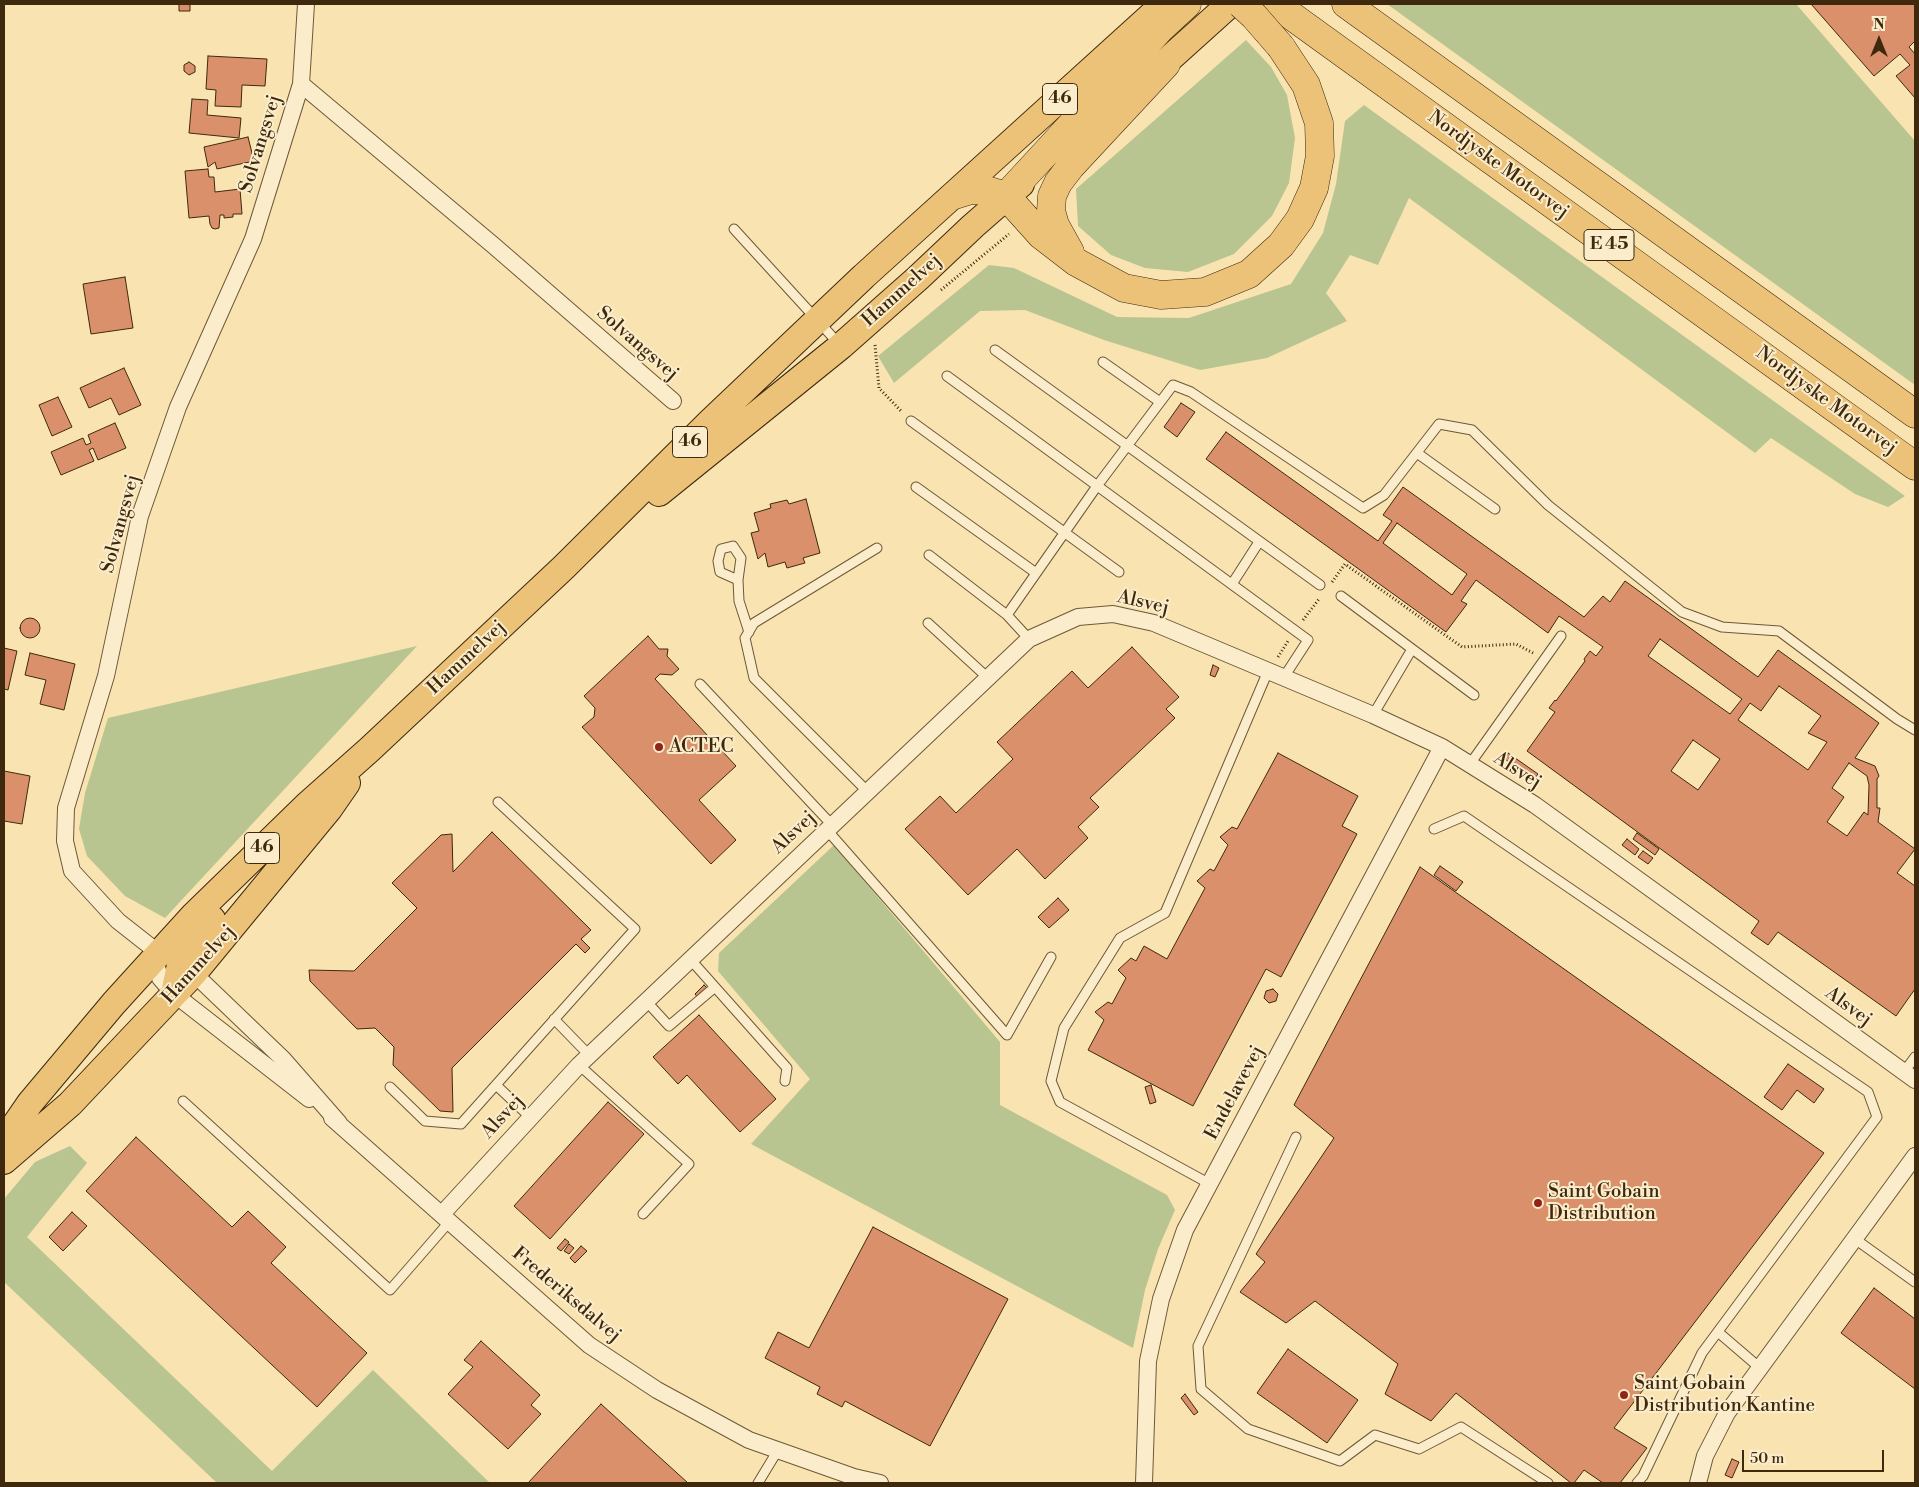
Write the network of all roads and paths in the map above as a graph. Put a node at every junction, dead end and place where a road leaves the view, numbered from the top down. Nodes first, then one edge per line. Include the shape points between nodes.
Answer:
1 (306, 4) edge
2 (1164, 4) edge
3 (1187, 4) edge
4 (1230, 4) edge
5 (1241, 4) edge
6 (1275, 4) edge
7 (1346, 4) edge
8 (1166, 64) junction
9 (301, 84) junction
10 (955, 195) junction
11 (1006, 196) junction
12 (734, 229) dead end
13 (1076, 262) junction
14 (818, 320) junction
15 (874, 341) dead end
16 (841, 346) junction
17 (994, 350) dead end
18 (1102, 362) dead end
19 (947, 376) dead end
20 (673, 401) dead end
21 (1160, 402) junction
22 (1915, 414) edge
23 (911, 421) joint
24 (1127, 446) junction
25 (1417, 453) junction
26 (1915, 466) edge
27 (1097, 486) junction
28 (916, 488) dead end
29 (1495, 509) dead end
30 (1065, 533) junction
31 (1259, 542) junction
32 (877, 548) dead end
33 (929, 556) dead end
34 (564, 567) junction
35 (1118, 572) dead end
36 (1036, 573) junction
37 (738, 580) dead end
38 (1232, 584) junction
39 (1320, 585) dead end
40 (1341, 596) dead end
41 (1007, 615) junction
42 (928, 622) dead end
43 (749, 632) junction
44 (1560, 636) dead end
45 (1029, 639) junction
46 (1412, 649) junction
47 (1268, 670) junction
48 (1284, 677) junction
49 (988, 678) junction
50 (700, 684) dead end
51 (1474, 695) dead end
52 (1373, 715) junction
53 (1915, 730) edge
54 (1442, 747) junction
55 (370, 749) junction
56 (1470, 764) junction
57 (868, 792) junction
58 (498, 802) dead end
59 (829, 828) junction
60 (1434, 830) dead end
61 (1051, 956) dead end
62 (690, 959) junction
63 (170, 970) junction
64 (714, 987) junction
65 (646, 1001) junction
66 (554, 1020) junction
67 (1915, 1057) edge
68 (584, 1060) junction
69 (1910, 1076) edge
70 (785, 1082) dead end
71 (496, 1085) junction
72 (390, 1087) dead end
73 (183, 1102) dead end
74 (530, 1117) junction
75 (339, 1123) junction
76 (1296, 1137) dead end
77 (16, 1140) edge
78 (1915, 1156) edge
79 (4, 1161) edge
80 (1210, 1184) junction
81 (643, 1214) dead end
82 (446, 1218) junction
83 (1855, 1239) junction
84 (1915, 1282) edge
85 (1718, 1332) junction
86 (1760, 1368) junction
87 (778, 1450) junction
88 (758, 1483) edge
89 (880, 1483) edge
90 (1144, 1483) edge
91 (1548, 1483) edge
92 (1637, 1483) edge
93 (1698, 1483) edge

1 - 9 street, Solvangsvej
2 - 10 main road, Hammelvej / 46
3 - 11 highway
4 - 8 main road, Hammelvej / 46
5 - 13 highway, bridge via 1281,47 1306,84 1319,123 1320,156 1314,188 1300,219 1281,245 1249,274 1205,292 1161,295 1124,288
6 - 26 highway, Nordjyske Motorvej / E 45
7 - 22 highway, E 45
8 - 11 main road, Hammelvej / 46
8 - 13 highway via 1071,166 1052,196 1051,211 1055,225
9 - 20 street, Solvangsvej
9 - 63 street, Solvangsvej via 253,239 178,407 140,516 106,676 66,808 65,841 72,871
10 - 11 highway via 971,190
10 - 14 main road, Hammelvej / 46
11 - 13 highway via 1041,234
11 - 16 main road, Hammelvej / 46
12 - 14 lane
14 - 16 lane
14 - 34 main road, Hammelvej / 46
15 - 23 path via 878,388
16 - 34 main road, Hammelvej / 46
17 - 24 lane
18 - 21 lane
19 - 27 lane
21 - 24 lane
21 - 25 lane via 1173,384 1191,392 1363,508 1384,495
23 - 30 lane
24 - 27 lane
24 - 31 lane
25 - 29 lane
25 - 53 lane via 1439,424 1472,430 1548,505 1682,612 1722,627 1779,632
27 - 30 lane
27 - 38 lane
28 - 36 lane
30 - 35 lane
30 - 36 lane
31 - 38 lane
31 - 39 lane
32 - 43 lane via 754,623
33 - 41 lane
34 - 55 main road, Hammelvej / 46
36 - 41 lane
37 - 43 lane via 739,601
38 - 48 lane via 1308,640
40 - 46 lane
41 - 45 lane
42 - 49 lane
43 - 57 lane via 745,638 754,678
44 - 56 lane
45 - 47 street, Alsvej via 1078,617 1113,614 1154,622
45 - 49 street, Alsvej
46 - 51 lane
46 - 52 lane
47 - 48 street, Alsvej
47 - 80 lane via 1165,913 1120,938 1064,1028 1051,1080 1060,1102
48 - 52 street, Alsvej
49 - 57 street, Alsvej
50 - 59 lane
52 - 54 street, Alsvej
54 - 56 street, Alsvej
54 - 80 street, Endelavevej
55 - 63 main road, Hammelvej / 46 via 329,809
55 - 63 main road, Hammelvej / 46 via 194,915
56 - 69 street, Alsvej via 1535,805
57 - 59 street, Alsvej
58 - 66 lane via 635,929
59 - 61 lane via 1007,1035
59 - 62 street, Alsvej
60 - 85 lane via 1464,816 1868,1092 1877,1117
62 - 64 lane
62 - 65 street, Alsvej
63 - 75 street, Frederiksdalvej
63 - 75 street, Frederiksdalvej via 283,1059
63 - 77 main road, Hammelvej / 46 via 70,1104
63 - 77 main road, Hammelvej / 46 via 102,1017 30,1103
64 - 65 lane via 669,1026
64 - 70 lane via 787,1068
65 - 68 street, Alsvej
66 - 68 lane
66 - 71 lane
67 - 69 lane
68 - 74 street, Alsvej
68 - 81 lane via 689,1164
71 - 72 lane via 461,1124 425,1120
71 - 74 lane
73 - 82 lane via 390,1290
74 - 82 street, Alsvej
75 - 82 street, Frederiksdalvej
76 - 91 lane via 1198,1346 1201,1389 1248,1429 1340,1461 1376,1434 1419,1449 1460,1427
77 - 79 main road, Hammelvej / 46
78 - 83 street
80 - 90 street, Endelavevej via 1185,1230 1161,1299 1148,1361
82 - 87 street, Frederiksdalvej via 589,1345 657,1390 749,1440
83 - 84 lane
83 - 86 street
85 - 86 lane
85 - 92 lane via 1702,1354
86 - 93 street via 1727,1413 1705,1456
87 - 88 lane
87 - 89 street, Frederiksdalvej

